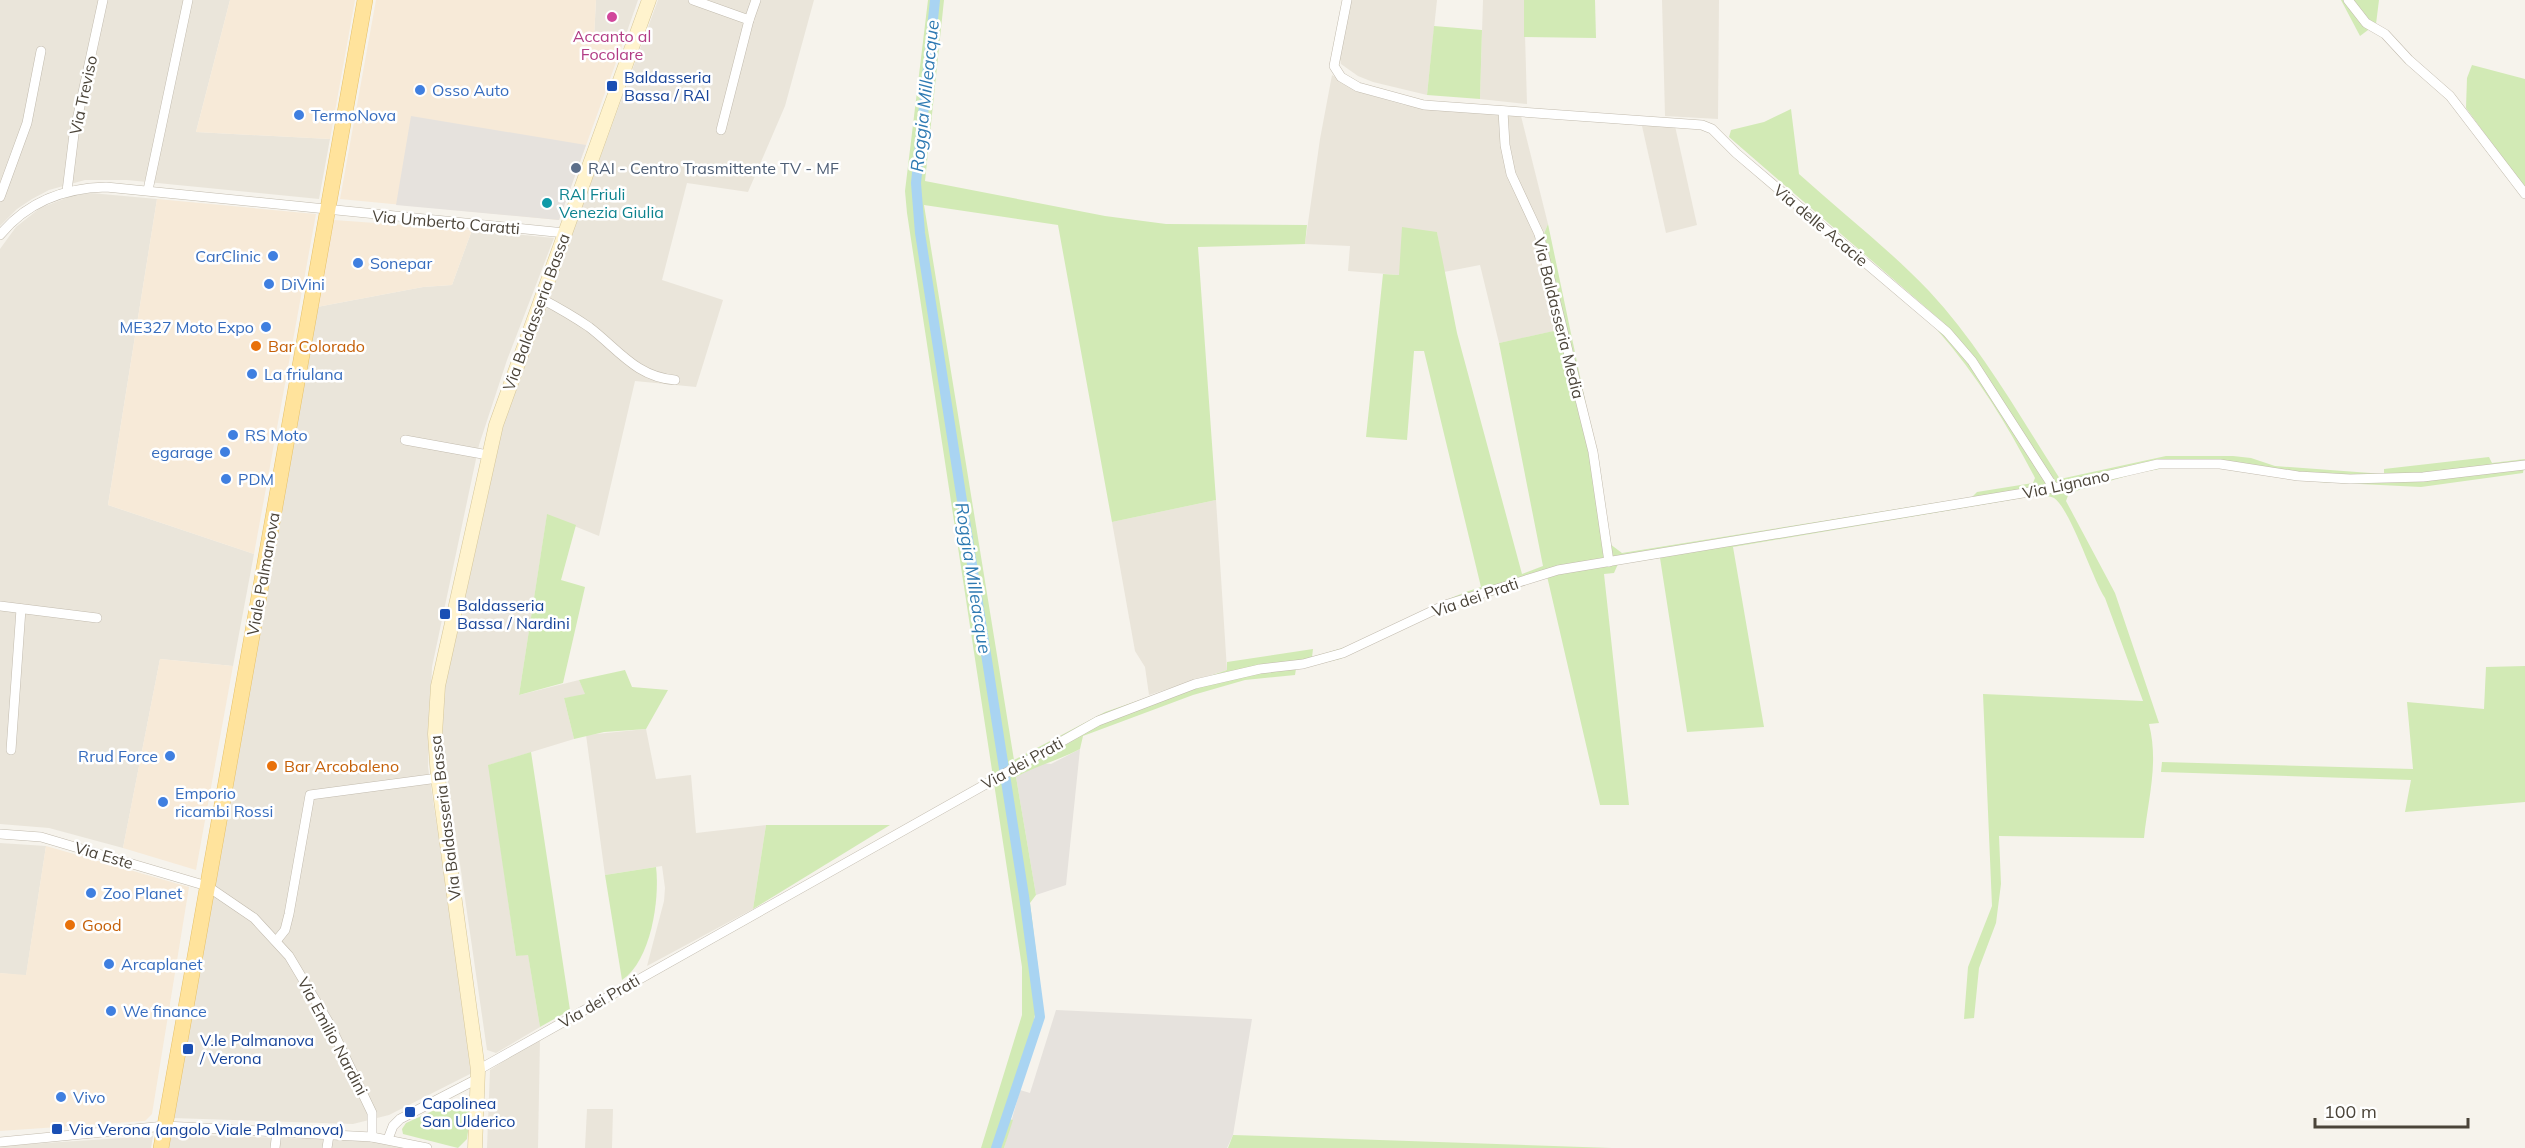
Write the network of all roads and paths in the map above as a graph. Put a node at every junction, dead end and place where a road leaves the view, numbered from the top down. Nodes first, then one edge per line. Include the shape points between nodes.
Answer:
1 (103, 0) edge
2 (188, 0) edge
3 (364, 0) edge
4 (649, 0) edge
5 (693, 0) edge
6 (756, 0) edge
7 (1347, 0) edge
8 (2348, 0) edge
9 (749, 20) junction
10 (41, 51) dead end
11 (1503, 111) junction
12 (721, 130) dead end
13 (148, 190) junction
14 (67, 191) junction
15 (2525, 194) edge
16 (0, 197) edge
17 (327, 211) junction
18 (0, 228) edge
19 (565, 233) junction
20 (0, 235) edge
21 (540, 298) junction
22 (675, 380) dead end
23 (405, 440) dead end
24 (488, 455) junction
25 (2525, 465) edge
26 (2054, 488) junction
27 (1609, 562) junction
28 (0, 606) edge
29 (21, 609) junction
30 (97, 618) dead end
31 (11, 750) dead end
32 (438, 778) junction
33 (0, 834) edge
34 (207, 886) junction
35 (277, 940) junction
36 (478, 1075) junction
37 (165, 1126) junction
38 (277, 1131) junction
39 (329, 1135) junction
40 (372, 1137) junction
41 (388, 1139) junction
42 (0, 1142) edge
43 (161, 1148) edge
44 (275, 1148) edge
45 (327, 1148) edge
46 (428, 1148) edge
47 (475, 1148) edge

1 - 14 street, Via Treviso via 74,134
2 - 13 street
3 - 17 main road, Viale Palmanova
4 - 19 street, Via Baldasseria Bassa
5 - 9 street
6 - 9 street
7 - 11 street via 1334,60 1341,77 1371,92 1407,102
8 - 15 street via 2366,23 2385,34 2450,96
9 - 12 street
10 - 16 street via 27,123
11 - 26 street, Via delle Acacie via 1702,125 1713,129 1947,332 1972,361
11 - 27 street, Via Baldasseria Media via 1511,174 1539,234 1593,452
13 - 14 street via 106,187
13 - 17 street
14 - 20 street via 24,212
17 - 19 street, Via Umberto Caratti
17 - 34 main road, Viale Palmanova
18 - 20 street
19 - 21 street, Via Baldasseria Bassa
21 - 22 street via 590,328 639,370 656,378
21 - 24 street, Via Baldasseria Bassa
23 - 24 street
24 - 32 street, Via Baldasseria Bassa via 438,686
25 - 26 street, Via Lignano via 2422,477 2350,479 2220,464 2158,464
26 - 27 street, Via Lignano
27 - 36 street, Via dei Prati via 1558,570 1445,605 1343,654 1196,684 1098,721
28 - 29 street
29 - 30 street
29 - 31 street
32 - 35 street via 310,795 289,914 285,930
32 - 36 street, Via Baldasseria Bassa
33 - 34 street, Via Este via 41,837
34 - 35 street, Via Emilio Nardini via 242,908
34 - 37 main road, Viale Palmanova
35 - 40 street, Via Emilio Nardini via 316,1000 357,1079 372,1113
36 - 41 street, Via dei Prati via 400,1119
36 - 47 street, Via Baldasseria Bassa
37 - 38 street
37 - 42 street
37 - 43 main road, Viale Palmanova
38 - 39 street
38 - 44 street
39 - 40 street
39 - 45 street
40 - 41 street
41 - 46 street

